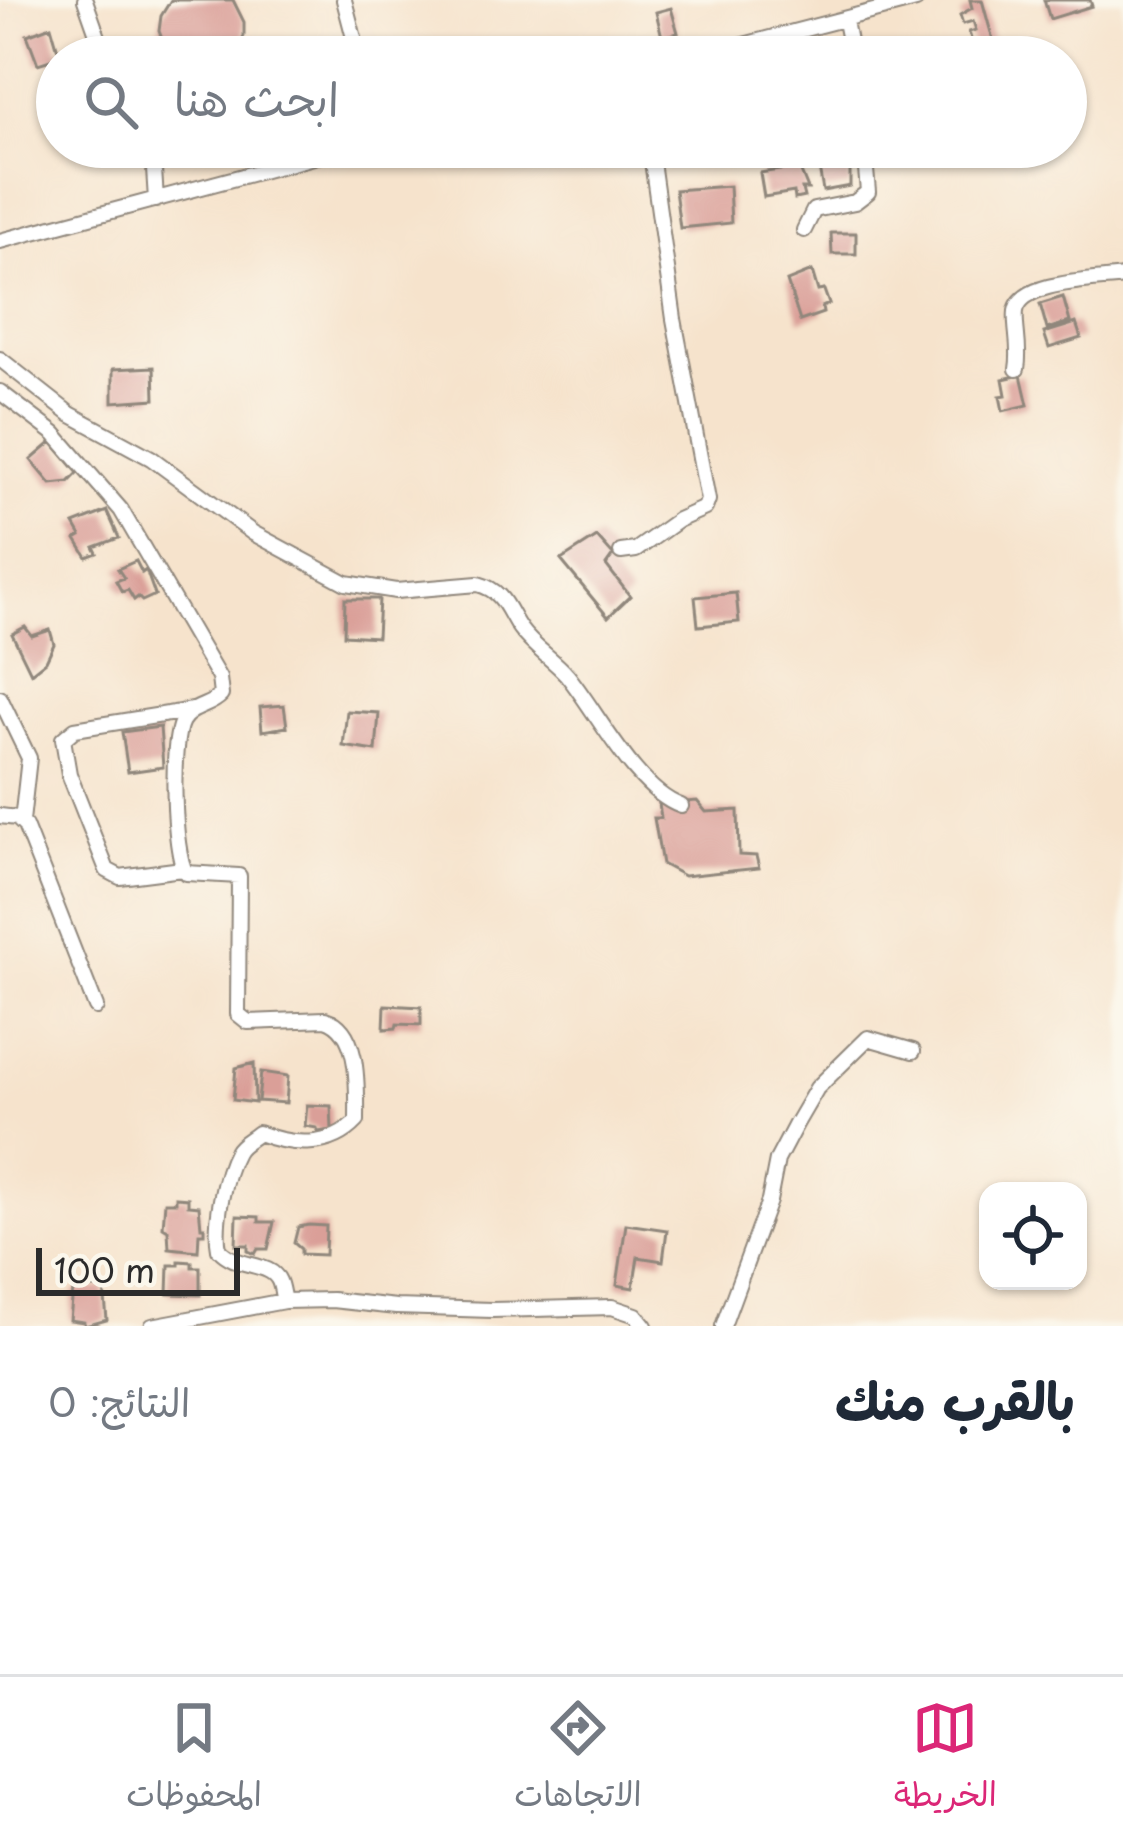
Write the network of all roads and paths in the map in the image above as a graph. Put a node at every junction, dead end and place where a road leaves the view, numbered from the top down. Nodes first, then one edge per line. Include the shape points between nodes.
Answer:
1 (85, 0) edge
2 (344, 0) edge
3 (916, 0) edge
4 (845, 22) junction
5 (98, 36) edge
6 (353, 36) edge
7 (786, 36) edge
8 (848, 36) edge
9 (153, 168) edge
10 (260, 168) edge
11 (653, 168) edge
12 (866, 168) edge
13 (156, 200) junction
14 (804, 230) dead end
15 (0, 241) edge
16 (1123, 277) edge
17 (0, 358) edge
18 (1017, 369) dead end
19 (0, 392) edge
20 (621, 552) dead end
21 (0, 698) edge
22 (193, 710) junction
23 (682, 806) dead end
24 (0, 816) edge
25 (22, 821) junction
26 (182, 869) junction
27 (96, 1007) dead end
28 (914, 1051) dead end
29 (284, 1301) junction
30 (152, 1326) edge
31 (645, 1326) edge
32 (723, 1326) edge

1 - 5 street
2 - 6 street
3 - 4 street
4 - 7 street
4 - 8 street
9 - 13 street
10 - 13 street
11 - 20 street via 708,500
12 - 14 street via 866,195 814,210
13 - 15 street
16 - 18 street via 1051,285 1020,301
17 - 23 street via 70,414 346,583 379,591 490,589 564,671 650,789
19 - 22 street via 69,448 136,532 219,678 217,701
21 - 25 street via 29,758
22 - 26 street via 176,746
22 - 26 street via 75,729 62,739 112,876
24 - 25 street
25 - 27 street
26 - 29 street via 239,876 242,1018 326,1018 349,1044 357,1120 316,1144 258,1133 243,1143 218,1216 219,1249 234,1262 268,1270
28 - 32 street via 868,1037 817,1088 777,1160 770,1201
29 - 30 street
29 - 31 street via 612,1307

